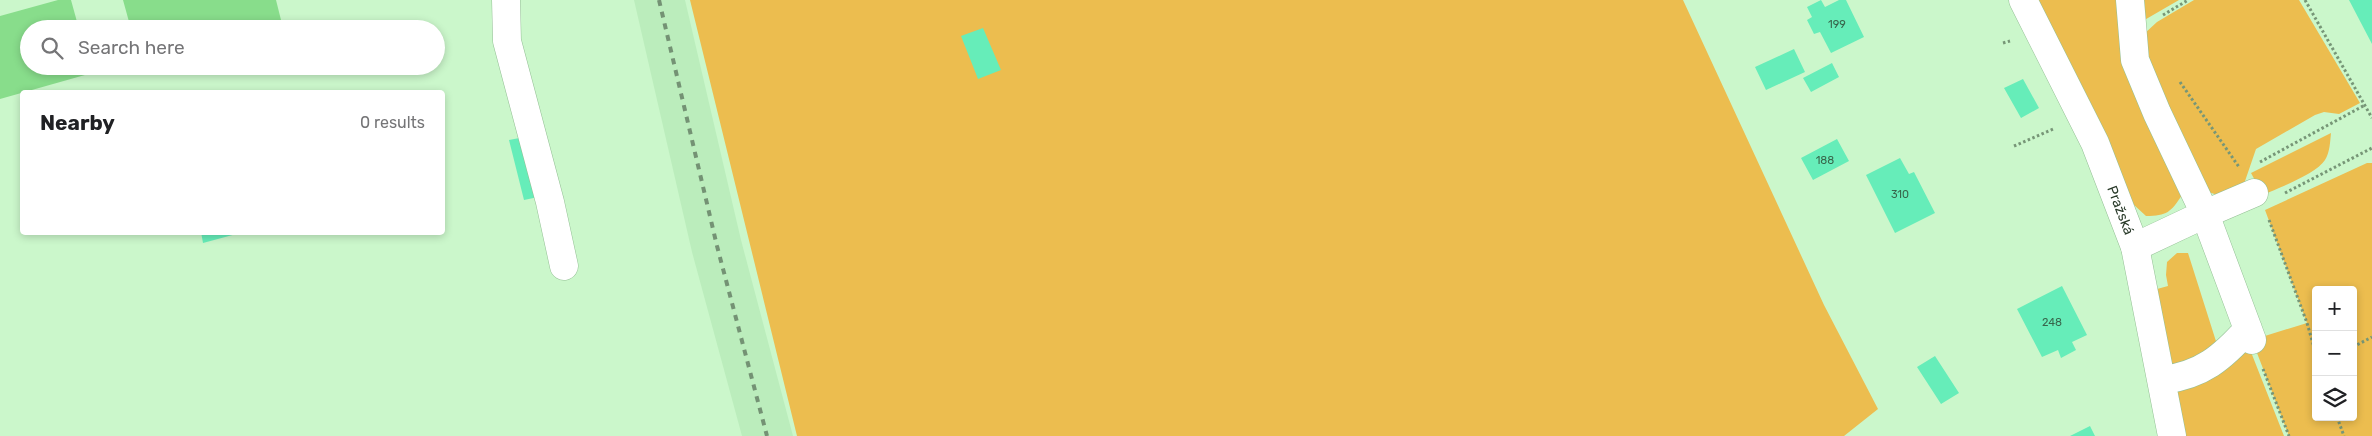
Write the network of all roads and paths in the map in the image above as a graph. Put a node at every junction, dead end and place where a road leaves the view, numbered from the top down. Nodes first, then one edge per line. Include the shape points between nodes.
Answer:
1 (506, 0) edge
2 (2023, 0) edge
3 (2130, 0) edge
4 (2188, 0) edge
5 (2305, 0) edge
6 (2158, 18) dead end
7 (2364, 105) junction
8 (2372, 118) edge
9 (2058, 125) dead end
10 (2014, 146) dead end
11 (2372, 148) edge
12 (2262, 185) junction
13 (2205, 214) junction
14 (2136, 247) junction
15 (564, 266) dead end
16 (2250, 335) junction
17 (2372, 338) edge
18 (2357, 345) edge
19 (2163, 380) junction
20 (2338, 421) edge
21 (2172, 436) edge
22 (2289, 436) edge
23 (2344, 436) edge

1 - 15 street via 507,41
2 - 14 street, Pražská via 2095,143
3 - 13 street via 2135,60
4 - 6 path
5 - 7 path
7 - 8 path
7 - 12 path
9 - 10 path
11 - 12 path
12 - 13 street
13 - 14 street
13 - 16 street
14 - 19 street, Pražská
16 - 19 street via 2204,368 2181,378
16 - 22 path
17 - 18 path
19 - 21 street, Pražská
20 - 23 path

